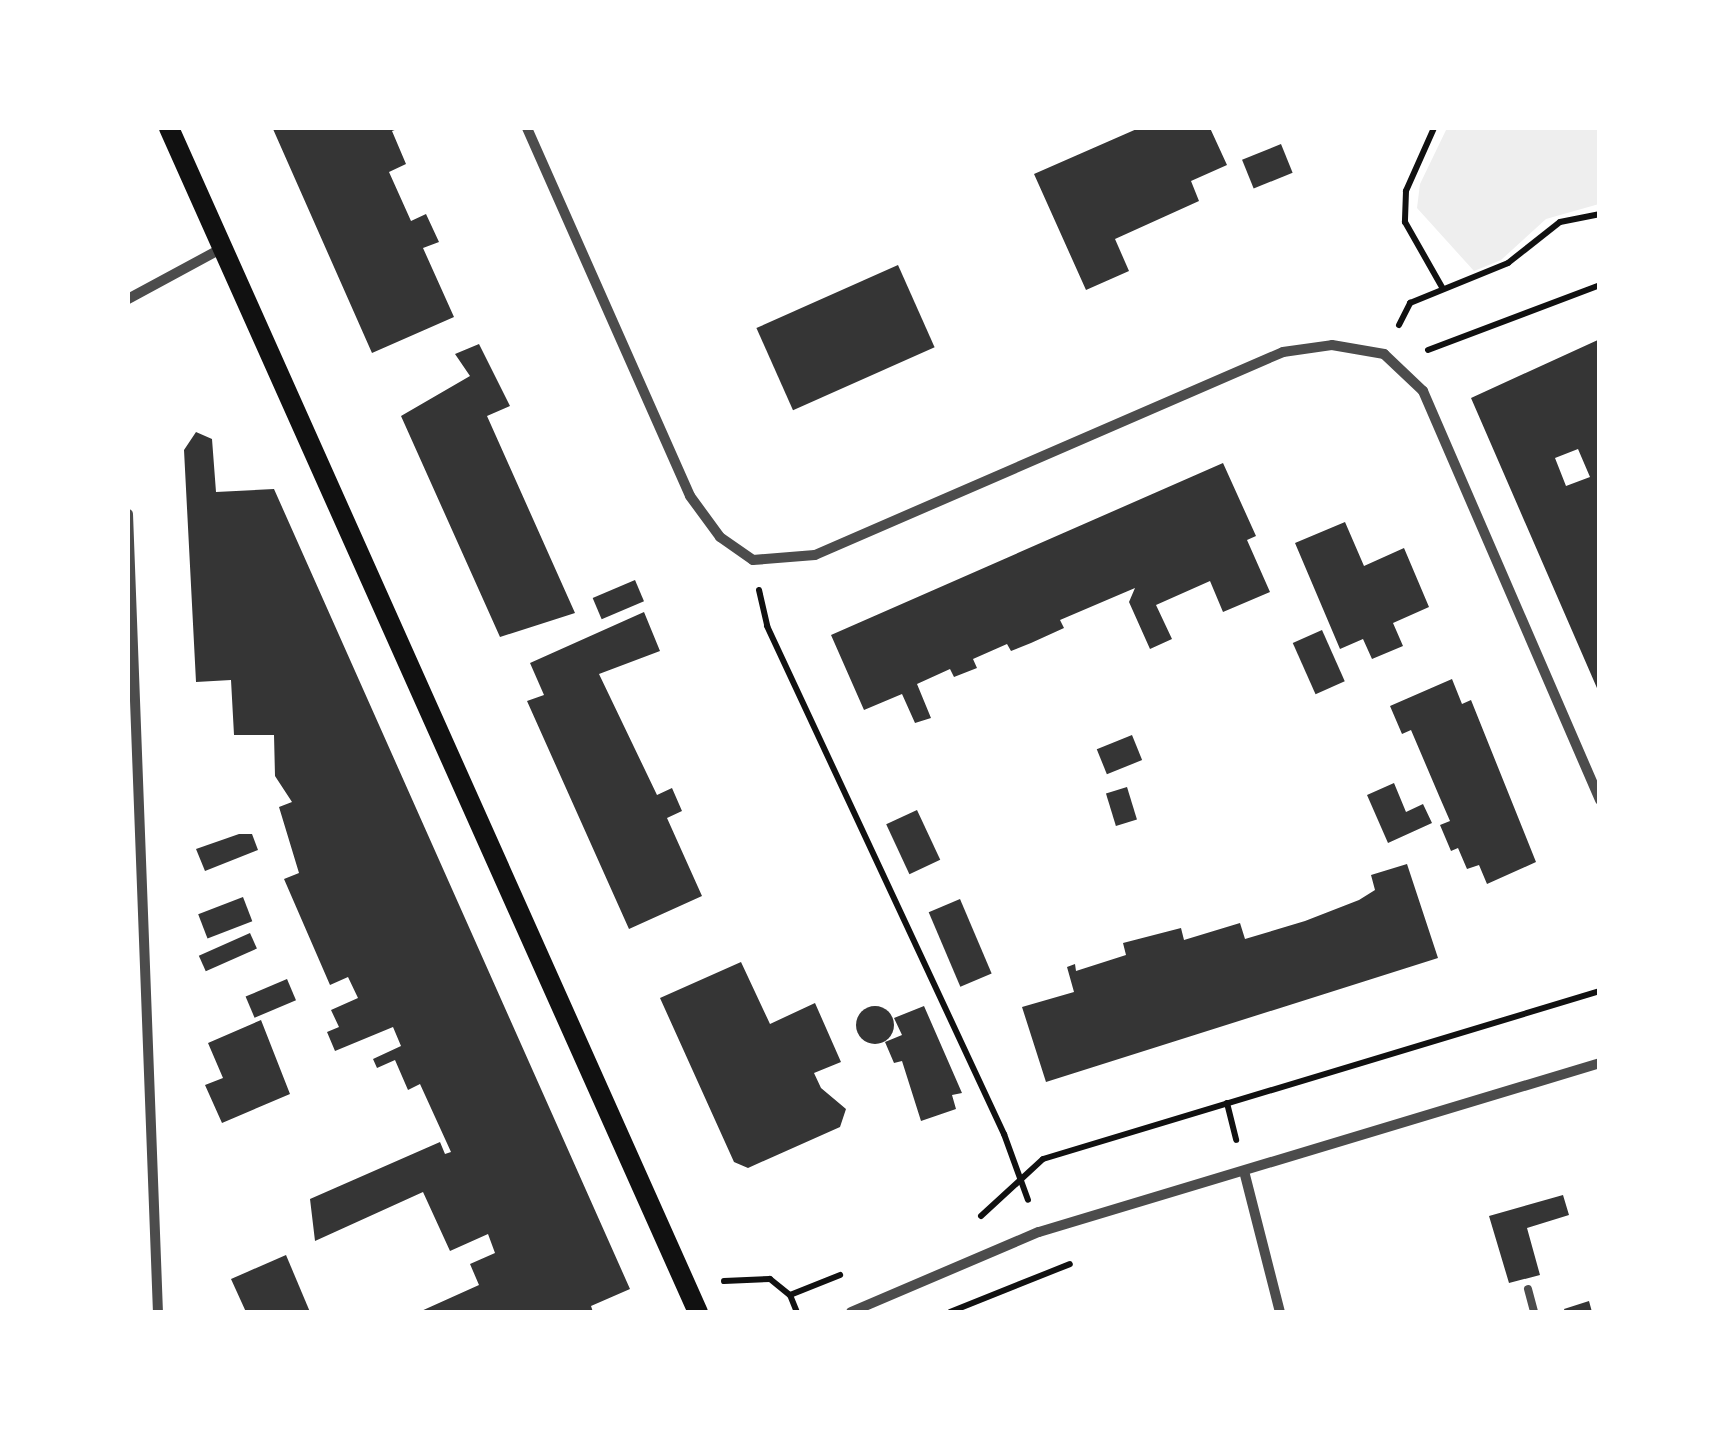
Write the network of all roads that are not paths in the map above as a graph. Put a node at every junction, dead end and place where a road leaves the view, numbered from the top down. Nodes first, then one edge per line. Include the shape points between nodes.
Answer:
1 (169, 128) edge
2 (527, 128) edge
3 (224, 247) junction
4 (128, 298) edge
5 (128, 514) edge
6 (1600, 800) edge
7 (1600, 1064) edge
8 (1244, 1172) junction
9 (1528, 1289) dead end
10 (694, 1303) edge
11 (158, 1312) edge
12 (851, 1312) edge
13 (1280, 1312) edge
14 (1534, 1312) edge

1 - 3 main road
2 - 6 street via 690,496 720,537 753,560 815,555 1284,352 1332,345 1384,354 1423,391
3 - 4 street
3 - 10 main road
5 - 11 street
7 - 8 street
8 - 12 street via 1038,1232
8 - 13 street
9 - 14 lane

